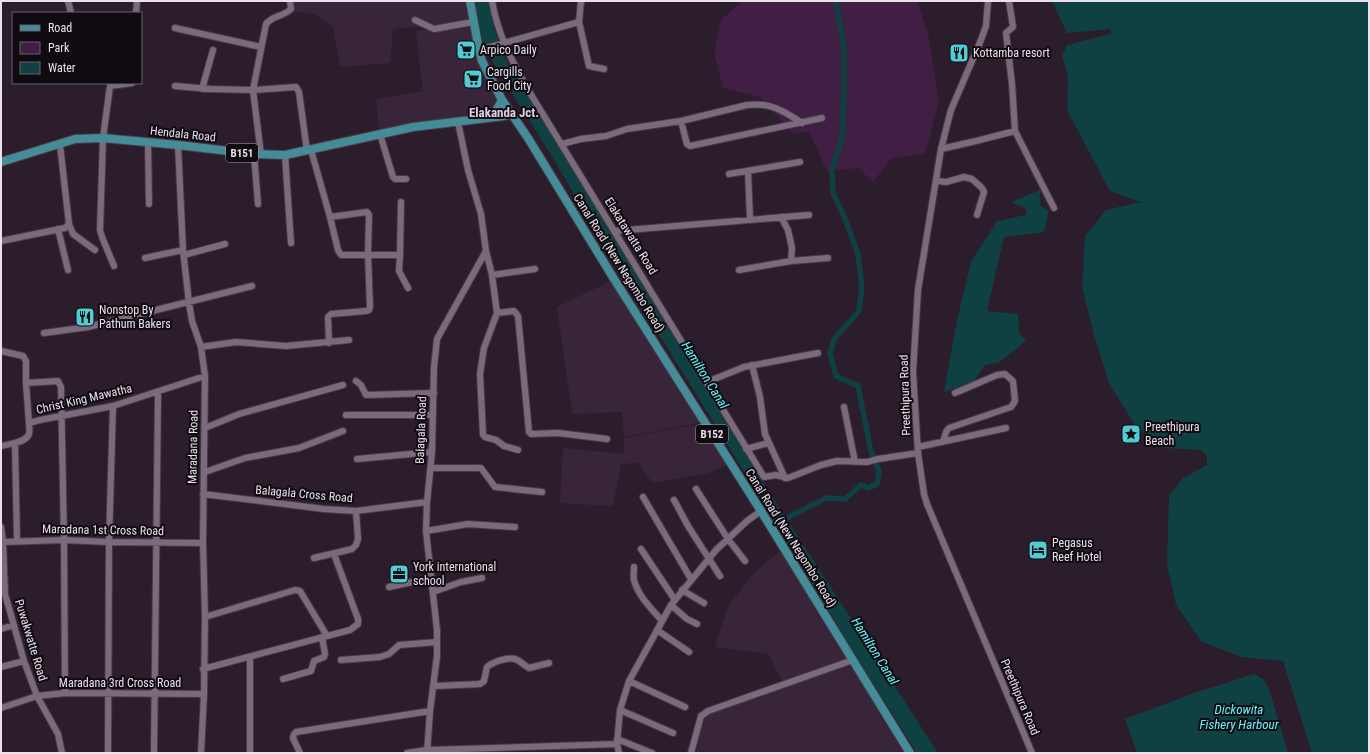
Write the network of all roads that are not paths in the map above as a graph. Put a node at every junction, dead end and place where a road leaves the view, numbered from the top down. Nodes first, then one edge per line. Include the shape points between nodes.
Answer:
1 (68, 1) edge
2 (136, 1) edge
3 (290, 1) edge
4 (470, 1) edge
5 (492, 1) edge
6 (581, 1) edge
7 (988, 1) edge
8 (1008, 1) edge
9 (71, 12) edge
10 (136, 12) edge
11 (415, 20) dead end
12 (473, 22) junction
13 (579, 22) junction
14 (175, 28) dead end
15 (502, 43) junction
16 (261, 47) junction
17 (482, 49) junction
18 (213, 50) dead end
19 (604, 69) dead end
20 (125, 84) edge
21 (175, 86) dead end
22 (202, 89) junction
23 (253, 90) junction
24 (502, 100) junction
25 (511, 114) junction
26 (483, 118) junction
27 (822, 118) dead end
28 (680, 121) junction
29 (458, 122) junction
30 (802, 123) junction
31 (1014, 131) junction
32 (380, 134) junction
33 (103, 138) junction
34 (148, 143) junction
35 (60, 144) junction
36 (562, 144) junction
37 (178, 145) junction
38 (941, 149) junction
39 (309, 150) junction
40 (257, 154) junction
41 (285, 155) junction
42 (1, 162) edge
43 (800, 162) dead end
44 (748, 171) junction
45 (729, 174) dead end
46 (406, 179) dead end
47 (936, 181) junction
48 (402, 202) dead end
49 (149, 204) dead end
50 (258, 204) dead end
51 (1054, 208) dead end
52 (808, 215) dead end
53 (977, 215) dead end
54 (330, 217) junction
55 (781, 217) junction
56 (750, 219) junction
57 (69, 224) junction
58 (58, 229) junction
59 (615, 231) junction
60 (1, 241) edge
61 (290, 243) dead end
62 (224, 244) dead end
63 (95, 250) dead end
64 (486, 251) junction
65 (184, 252) junction
66 (368, 254) junction
67 (400, 255) junction
68 (145, 258) dead end
69 (828, 258) dead end
70 (791, 261) junction
71 (114, 266) dead end
72 (535, 269) dead end
73 (68, 270) dead end
74 (739, 270) dead end
75 (492, 275) junction
76 (252, 286) dead end
77 (408, 288) dead end
78 (189, 303) junction
79 (497, 313) junction
80 (44, 333) dead end
81 (349, 340) dead end
82 (329, 343) junction
83 (201, 348) junction
84 (1, 351) edge
85 (818, 353) dead end
86 (752, 366) junction
87 (206, 376) junction
88 (356, 382) dead end
89 (707, 382) junction
90 (26, 383) junction
91 (343, 384) dead end
92 (158, 392) junction
93 (434, 393) junction
94 (955, 393) dead end
95 (113, 406) junction
96 (844, 407) dead end
97 (346, 415) dead end
98 (432, 415) junction
99 (63, 416) junction
100 (29, 423) junction
101 (205, 428) junction
102 (1006, 428) dead end
103 (343, 431) dead end
104 (607, 439) dead end
105 (943, 442) junction
106 (15, 443) junction
107 (768, 443) junction
108 (1, 446) edge
109 (746, 449) junction
110 (518, 450) dead end
111 (918, 450) junction
112 (432, 452) junction
113 (357, 460) dead end
114 (855, 462) junction
115 (430, 468) junction
116 (205, 472) junction
117 (785, 478) junction
118 (696, 489) dead end
119 (542, 492) dead end
120 (203, 494) junction
121 (643, 497) dead end
122 (674, 500) dead end
123 (427, 502) junction
124 (356, 510) junction
125 (761, 511) junction
126 (515, 527) dead end
127 (1, 530) edge
128 (426, 531) junction
129 (728, 538) junction
130 (64, 540) junction
131 (17, 541) junction
132 (3, 542) junction
133 (109, 542) junction
134 (157, 542) junction
135 (203, 543) junction
136 (641, 549) dead end
137 (334, 554) junction
138 (314, 558) dead end
139 (708, 559) junction
140 (745, 561) dead end
141 (634, 567) dead end
142 (720, 576) dead end
143 (431, 578) junction
144 (482, 578) dead end
145 (691, 579) junction
146 (3, 582) edge
147 (389, 587) dead end
148 (682, 590) junction
149 (433, 592) junction
150 (675, 600) junction
151 (704, 603) dead end
152 (671, 605) junction
153 (205, 617) junction
154 (662, 621) junction
155 (697, 624) dead end
156 (14, 625) junction
157 (1, 629) edge
158 (657, 630) junction
159 (324, 636) junction
160 (437, 642) junction
161 (689, 652) dead end
162 (250, 657) junction
163 (341, 660) dead end
164 (853, 660) junction
165 (24, 661) junction
166 (549, 663) dead end
167 (1, 667) edge
168 (203, 669) junction
169 (283, 679) dead end
170 (629, 681) junction
171 (434, 686) junction
172 (65, 693) junction
173 (108, 693) junction
174 (154, 694) junction
175 (204, 694) junction
176 (37, 696) junction
177 (685, 707) dead end
178 (1, 708) edge
179 (620, 710) junction
180 (430, 711) junction
181 (673, 733) dead end
182 (617, 741) junction
183 (427, 751) edge
184 (62, 753) edge
185 (108, 753) edge
186 (154, 753) edge
187 (201, 753) edge
188 (250, 753) edge
189 (300, 753) edge
190 (407, 753) edge
191 (619, 753) edge
192 (652, 753) edge
193 (691, 753) edge
194 (910, 753) edge
195 (1032, 753) edge

1 - 9 street
2 - 10 street
3 - 16 street via 291,9 286,14 266,24
4 - 12 main road, Canal Road (New Negombo Road) / B152
5 - 15 street, Elakatawatta Road
6 - 13 street
7 - 38 street, Preethipura Road via 986,26 951,110
8 - 31 street via 1013,27 1006,32
11 - 12 street via 434,29
12 - 17 main road, Canal Road (New Negombo Road) / B152
13 - 15 street
13 - 19 street via 589,66
14 - 16 street
15 - 17 street
15 - 36 street, Elakatawatta Road
16 - 23 street
17 - 24 main road, Canal Road (New Negombo Road) / B152 via 482,61
18 - 22 street
20 - 33 street via 110,86
21 - 22 street
22 - 23 street
23 - 39 street via 296,87
23 - 40 street
24 - 25 main road, Canal Road (New Negombo Road) / B152
24 - 26 main road, Hendala Road / B151 via 496,111
25 - 26 main road, Hendala Road / B151
25 - 125 main road, Canal Road (New Negombo Road) / B152
26 - 29 main road, Hendala Road / B151
27 - 30 street
28 - 30 street via 758,104 784,110
28 - 30 street via 687,144 690,146
28 - 36 street via 627,129 606,136
29 - 32 main road, Hendala Road / B151
29 - 64 street via 481,214
31 - 38 street
31 - 51 street
32 - 39 main road, Hendala Road / B151
32 - 46 street via 393,177
33 - 34 main road, Hendala Road / B151
33 - 35 main road, Hendala Road / B151
33 - 71 street via 100,230
34 - 37 main road, Hendala Road / B151
34 - 49 street
35 - 42 main road, Hendala Road / B151
35 - 57 street
36 - 59 street, Elakatawatta Road
37 - 40 main road, Hendala Road / B151
37 - 65 street, Maradana Road
38 - 47 street, Preethipura Road
39 - 41 main road, Hendala Road / B151
39 - 54 street
40 - 41 main road, Hendala Road / B151
40 - 50 street
41 - 61 street
43 - 44 street
44 - 45 street
44 - 56 street
47 - 53 street via 946,182 964,177 982,188 984,192
47 - 111 street, Preethipura Road via 918,290 913,372
48 - 67 street
52 - 55 street
54 - 66 street via 341,255
54 - 66 street via 367,212
55 - 56 street
55 - 70 street via 788,230 792,248
56 - 59 street
57 - 58 street
57 - 63 street via 74,234
58 - 60 street
58 - 73 street
59 - 89 street, Elakatawatta Road
62 - 65 street
64 - 75 street
64 - 93 street, Balagala Road via 437,339
65 - 68 street
65 - 78 street, Maradana Road
66 - 67 street
66 - 82 street via 369,310 331,314 328,317
67 - 77 street via 399,271
69 - 70 street
70 - 74 street
72 - 75 street
75 - 79 street
76 - 78 street
78 - 80 street via 88,327
78 - 83 street, Maradana Road
79 - 104 street via 514,311 518,316 529,432
79 - 110 street via 484,348 480,374 483,435
81 - 82 street
82 - 83 street via 286,346 236,342
83 - 87 street, Maradana Road
84 - 90 street via 23,356 26,361
85 - 86 street
86 - 89 street
86 - 107 street
87 - 92 street, Christ King Mawatha
87 - 101 street, Maradana Road
88 - 93 street via 369,396
89 - 109 street, Elakatawatta Road
90 - 99 street via 58,381
90 - 100 street
91 - 101 street via 239,414
92 - 95 street, Christ King Mawatha
92 - 134 street
93 - 98 street, Balagala Road
94 - 105 street via 1005,374 1012,381 1015,401 1011,407 949,428
95 - 99 street, Christ King Mawatha
95 - 133 street
96 - 114 street
97 - 98 street
98 - 112 street, Balagala Road
99 - 100 street, Christ King Mawatha
99 - 130 street
100 - 106 street, Christ King Mawatha via 29,434
101 - 116 street, Maradana Road
102 - 105 street
103 - 116 street via 299,448 245,458
105 - 111 street
106 - 108 street, Christ King Mawatha
106 - 131 street
107 - 109 street
107 - 117 street
109 - 117 street, Elakatawatta Road via 764,477 776,475
111 - 114 street via 867,462
111 - 195 street, Preethipura Road via 927,504
112 - 113 street
112 - 115 street, Balagala Road
114 - 117 street via 837,461
115 - 119 street via 481,468 495,487
115 - 123 street, Balagala Road
116 - 120 street, Maradana Road
118 - 129 street
120 - 124 street, Balagala Cross Road via 324,509
120 - 135 street, Maradana Road
121 - 145 street
122 - 139 street
123 - 124 street, Balagala Cross Road
123 - 128 street, Balagala Road
124 - 137 street via 356,545 352,549
125 - 129 street
125 - 164 main road, Canal Road (New Negombo Road) / B152
126 - 128 street via 468,524
127 - 132 street, Puwakwatte Road
128 - 143 street, Balagala Road
129 - 139 street
129 - 140 street
130 - 131 street, Maradana 1st Cross Road
130 - 133 street, Maradana 1st Cross Road
130 - 172 street
131 - 132 street, Maradana 1st Cross Road
132 - 146 street, Puwakwatte Road
133 - 134 street, Maradana 1st Cross Road
133 - 173 street
134 - 135 street, Maradana 1st Cross Road
134 - 174 street
135 - 153 street, Maradana Road
136 - 150 street
137 - 138 street
137 - 159 street via 358,624 350,630
139 - 142 street
139 - 145 street
141 - 154 street via 634,580 639,590
143 - 147 street
143 - 149 street, Balagala Road
144 - 149 street
145 - 148 street
146 - 156 street, Puwakwatte Road
148 - 150 street
148 - 151 street
149 - 160 street, Balagala Road
150 - 152 street
152 - 154 street
152 - 155 street
153 - 159 street via 295,590 300,591
153 - 168 street, Maradana Road
154 - 158 street
156 - 157 street
156 - 165 street, Puwakwatte Road
158 - 161 street
158 - 170 street
159 - 162 street
159 - 169 street via 324,657 314,661 311,671
160 - 163 street via 399,645 389,654 380,657
160 - 171 street, Balagala Road
162 - 168 street
162 - 188 street
164 - 193 street via 708,711 701,716
164 - 194 main road, Canal Road (New Negombo Road) / B152
165 - 167 street
165 - 176 street, Puwakwatte Road
166 - 171 street via 529,668 514,659 502,661 487,667 484,681 480,684
168 - 175 street, Maradana Road
170 - 177 street
170 - 179 street
171 - 180 street, Balagala Road
172 - 173 street, Maradana 3rd Cross Road
172 - 176 street, Maradana 3rd Cross Road
173 - 174 street, Maradana 3rd Cross Road
173 - 185 street
174 - 175 street, Maradana 3rd Cross Road
174 - 186 street
175 - 187 street, Maradana Road
176 - 178 street, Maradana 3rd Cross Road
176 - 184 street, Puwakwatte Road via 58,734
179 - 181 street
179 - 182 street
180 - 183 street, Balagala Road
180 - 189 street via 296,732 293,738
182 - 183 street
182 - 191 street
182 - 192 street
183 - 190 street

